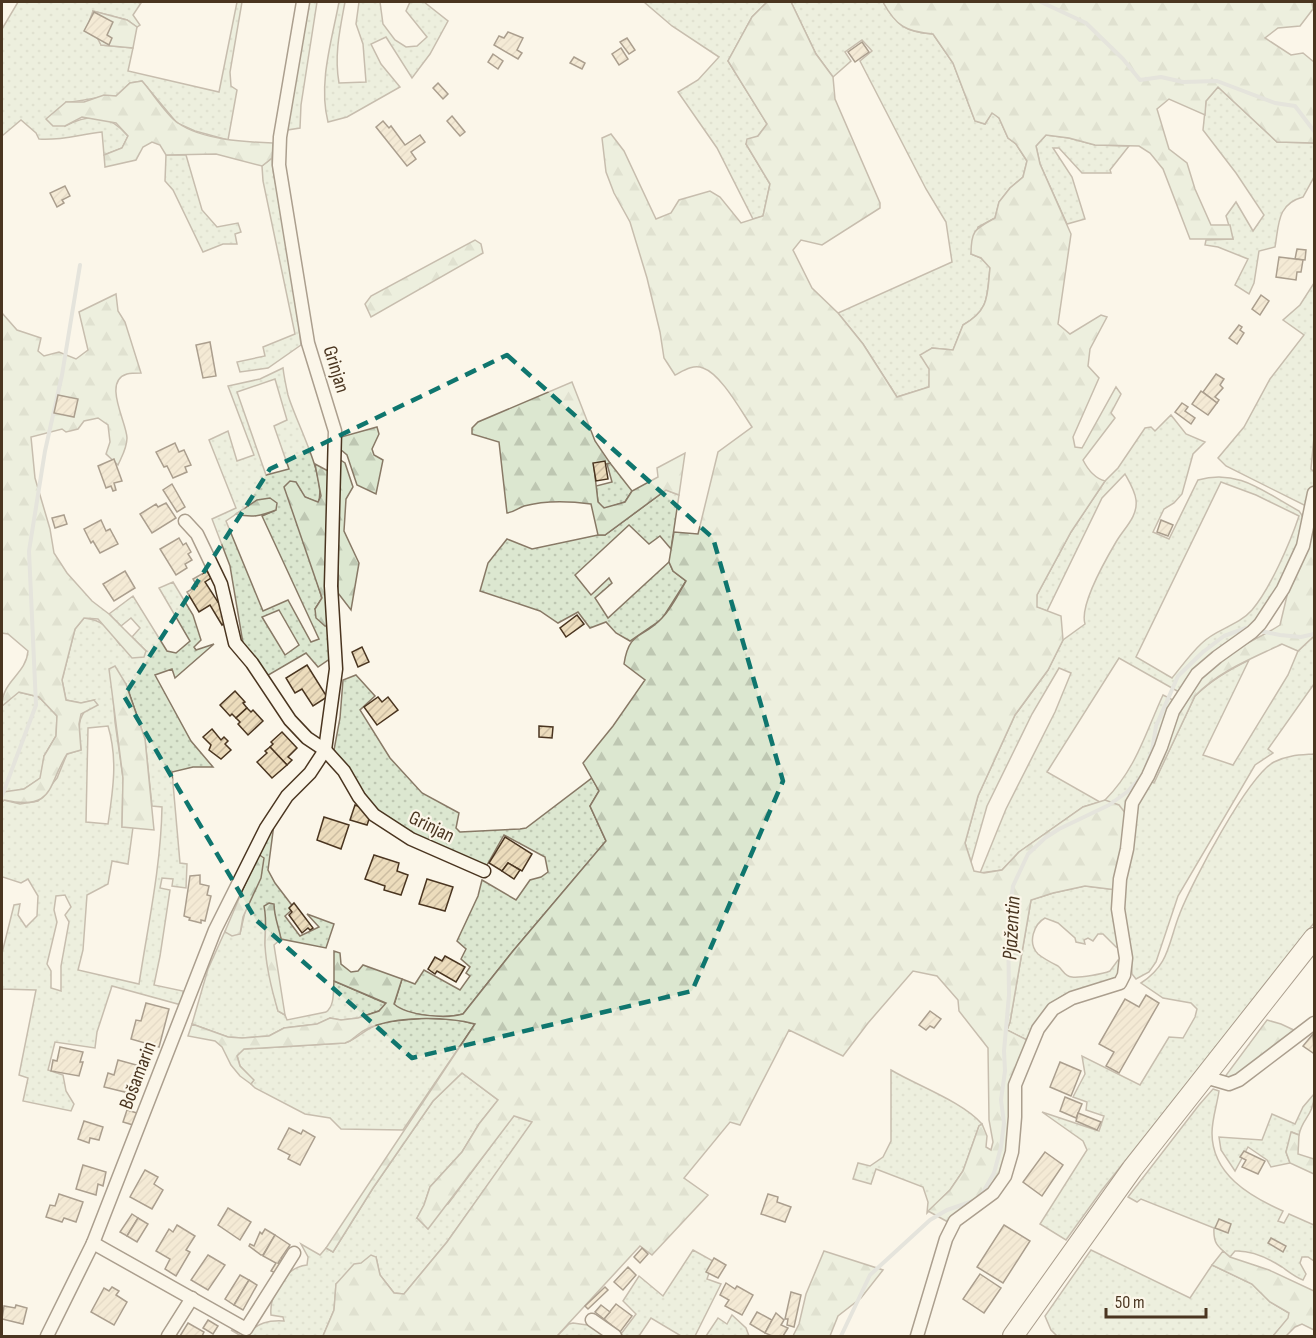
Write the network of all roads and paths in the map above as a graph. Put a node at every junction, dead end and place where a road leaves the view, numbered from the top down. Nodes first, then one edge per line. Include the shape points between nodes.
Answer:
1 (303, 2) edge
2 (1314, 493) edge
3 (185, 521) dead end
4 (325, 750) junction
5 (266, 828) joint
6 (484, 871) dead end
7 (1314, 938) edge
8 (1314, 1023) edge
9 (1205, 1077) junction
10 (93, 1243) junction
11 (294, 1253) dead end
12 (192, 1298) junction
13 (592, 1320) dead end
14 (47, 1336) edge
15 (168, 1336) edge
16 (615, 1336) edge
17 (917, 1336) edge
18 (1013, 1336) edge

1 - 4 street, Grinjan via 280,137 279,165 309,345 335,431 330,586 336,669
2 - 17 street via 1303,546 1283,589 1256,628 1197,674 1173,711 1153,766 1132,802 1118,909 1126,958 1124,975 1120,983 1072,998 1053,1010 1038,1029 1015,1085 1012,1152 1005,1176 993,1193 955,1221
3 - 4 street, Grinjan via 197,534 220,584 235,643 290,720
4 - 5 street, Grinjan
4 - 6 street, Grinjan via 374,815 411,839
5 - 10 street, Bošamarin via 215,930
7 - 9 main road
8 - 9 street via 1239,1080 1229,1084
9 - 18 main road via 1132,1169
10 - 12 street
10 - 14 street, Bošamarin
11 - 12 street via 246,1329
12 - 15 street
13 - 16 street

